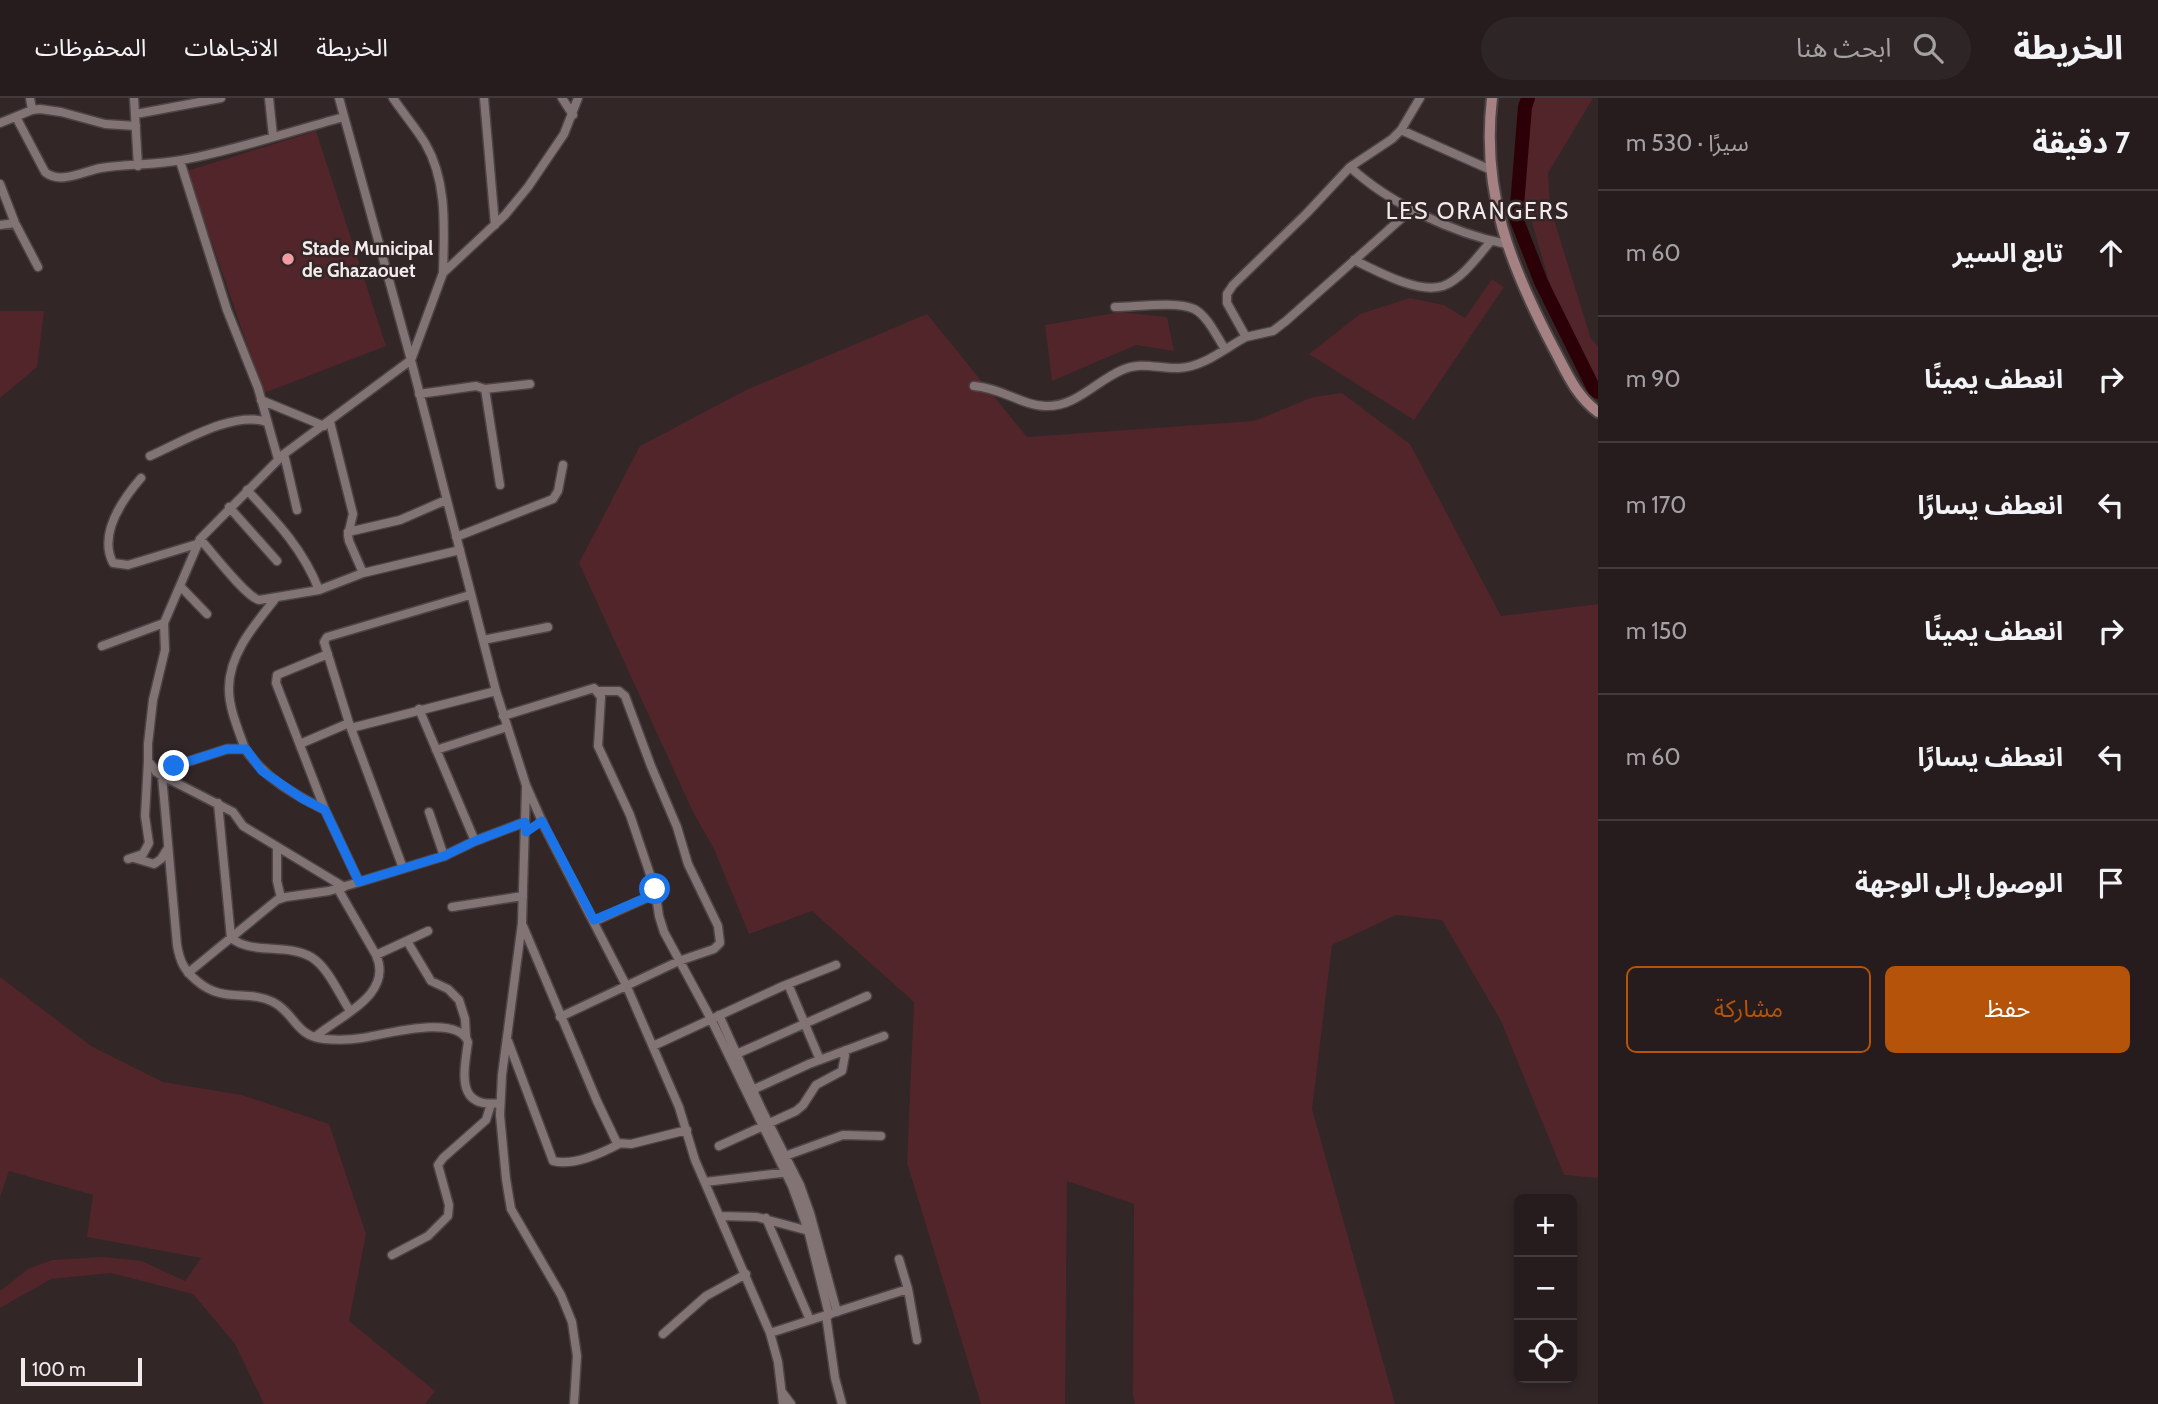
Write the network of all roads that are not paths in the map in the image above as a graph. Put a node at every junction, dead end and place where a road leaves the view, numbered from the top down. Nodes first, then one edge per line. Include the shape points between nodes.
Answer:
1 (30, 98) edge
2 (134, 98) edge
3 (221, 98) edge
4 (269, 98) edge
5 (340, 98) edge
6 (393, 98) edge
7 (484, 98) edge
8 (562, 98) edge
9 (578, 98) edge
10 (1420, 98) edge
11 (1492, 98) edge
12 (178, 102) edge
13 (32, 110) junction
14 (136, 114) junction
15 (573, 115) junction
16 (16, 117) junction
17 (344, 117) junction
18 (0, 123) edge
19 (136, 126) junction
20 (1401, 130) junction
21 (273, 136) junction
22 (180, 161) junction
23 (138, 166) junction
24 (1350, 167) junction
25 (1490, 170) junction
26 (0, 184) edge
27 (1412, 209) junction
28 (15, 223) junction
29 (0, 225) edge
30 (495, 225) junction
31 (1490, 241) junction
32 (1506, 244) junction
33 (1354, 260) junction
34 (38, 267) dead end
35 (443, 273) junction
36 (1115, 307) dead end
37 (1247, 337) junction
38 (1225, 349) junction
39 (411, 359) junction
40 (530, 384) dead end
41 (974, 386) dead end
42 (485, 389) junction
43 (419, 394) junction
44 (261, 400) junction
45 (1598, 412) edge
46 (267, 422) junction
47 (327, 424) junction
48 (150, 456) dead end
49 (281, 457) junction
50 (563, 465) dead end
51 (141, 478) dead end
52 (500, 485) dead end
53 (247, 491) junction
54 (446, 500) junction
55 (229, 508) junction
56 (297, 510) dead end
57 (348, 532) junction
58 (456, 537) junction
59 (199, 542) junction
60 (460, 550) junction
61 (276, 561) dead end
62 (363, 573) junction
63 (180, 586) junction
64 (319, 590) junction
65 (470, 595) junction
66 (276, 598) junction
67 (207, 614) dead end
68 (164, 623) junction
69 (548, 627) dead end
70 (482, 640) junction
71 (102, 646) dead end
72 (328, 654) junction
73 (496, 691) junction
74 (598, 691) junction
75 (419, 709) junction
76 (503, 716) junction
77 (350, 726) junction
78 (507, 727) junction
79 (300, 744) junction
80 (246, 749) junction
81 (436, 750) junction
82 (148, 761) junction
83 (159, 774) junction
84 (526, 785) junction
85 (218, 803) junction
86 (325, 810) junction
87 (429, 812) dead end
88 (542, 821) junction
89 (525, 827) junction
90 (475, 841) junction
91 (277, 847) junction
92 (169, 848) junction
93 (444, 856) junction
94 (403, 868) junction
95 (359, 882) junction
96 (341, 888) junction
97 (655, 894) junction
98 (523, 896) junction
99 (281, 898) junction
100 (452, 908) dead end
101 (594, 920) junction
102 (522, 923) junction
103 (428, 931) dead end
104 (231, 937) junction
105 (407, 941) junction
106 (376, 955) junction
107 (679, 961) junction
108 (835, 965) dead end
109 (188, 973) junction
110 (788, 984) junction
111 (627, 987) junction
112 (867, 996) dead end
113 (350, 1011) junction
114 (560, 1017) junction
115 (715, 1017) junction
116 (804, 1023) junction
117 (884, 1036) dead end
118 (315, 1037) junction
119 (466, 1037) junction
120 (507, 1038) junction
121 (653, 1046) junction
122 (846, 1050) junction
123 (505, 1055) junction
124 (733, 1056) junction
125 (820, 1060) junction
126 (517, 1063) junction
127 (749, 1092) junction
128 (496, 1104) junction
129 (765, 1125) junction
130 (687, 1130) junction
131 (881, 1136) dead end
132 (619, 1144) junction
133 (719, 1146) dead end
134 (785, 1156) junction
135 (790, 1172) junction
136 (705, 1182) junction
137 (720, 1216) junction
138 (766, 1218) junction
139 (812, 1231) junction
140 (392, 1255) dead end
141 (899, 1259) dead end
142 (746, 1274) junction
143 (908, 1289) junction
144 (831, 1314) junction
145 (810, 1320) junction
146 (771, 1332) junction
147 (663, 1334) dead end
148 (917, 1340) dead end
149 (782, 1392) junction
150 (575, 1400) edge
151 (580, 1404) edge
152 (783, 1404) edge
153 (791, 1404) edge
154 (842, 1404) edge

1 - 13 street
2 - 14 street
3 - 12 street
4 - 21 street
5 - 17 street
6 - 35 street via 425,143 439,180
7 - 30 street
8 - 15 street
9 - 15 street
10 - 20 street
11 - 25 main road
12 - 14 street
13 - 16 street
13 - 19 street via 49,109 105,124
14 - 19 street
15 - 30 street via 549,160
16 - 18 street
16 - 23 street via 49,175 61,178
17 - 21 street
17 - 39 street
19 - 23 street
20 - 24 street
20 - 25 street
21 - 22 street
22 - 23 street
22 - 44 street
24 - 27 street
24 - 37 street via 1229,290 1227,303
25 - 32 main road
26 - 28 street
27 - 31 street
27 - 33 street
28 - 29 street
28 - 34 street
30 - 35 street
31 - 32 street
31 - 33 street via 1465,270 1443,286 1411,284
32 - 45 main road via 1573,386
33 - 37 street via 1273,331
35 - 39 street
36 - 38 street via 1194,309
37 - 38 street
38 - 41 street via 1180,368 1138,364 1071,400 1048,406 992,387
39 - 43 street
39 - 47 street
40 - 42 street
42 - 43 street via 476,386
42 - 52 street
43 - 54 street
44 - 46 street
44 - 47 street
46 - 48 street via 236,420
46 - 49 street
47 - 49 street
47 - 57 street via 353,514
49 - 53 street
49 - 56 street
50 - 58 street via 553,499
51 - 59 street via 128,493 110,531 108,552 113,563 128,565
53 - 55 street
53 - 64 street via 295,544
54 - 57 street via 400,520
54 - 58 street
55 - 59 street
55 - 61 street
57 - 62 street
58 - 60 street
59 - 63 street
59 - 66 street via 253,598
60 - 62 street
60 - 65 street
62 - 64 street
63 - 67 street
63 - 68 street
64 - 66 street
65 - 70 street
65 - 72 street via 327,637
66 - 80 street via 242,646 231,674 229,692
68 - 71 street
68 - 82 street via 165,650 150,723
69 - 70 street
70 - 73 street
72 - 77 street
72 - 79 street via 277,674 276,683
73 - 75 street
73 - 76 street
74 - 76 street via 594,688
74 - 97 street via 598,746 630,815
74 - 107 street via 619,691 625,696 688,864 718,926 720,943 715,949
75 - 77 street
75 - 81 street
76 - 78 street
77 - 79 street
77 - 94 street
78 - 81 street
78 - 84 street
79 - 86 street
80 - 83 street via 227,749
80 - 86 street via 262,771
81 - 90 street
82 - 83 street
82 - 92 street via 145,816 149,843 131,859 154,864
83 - 85 street
83 - 92 street
84 - 88 street
84 - 89 street
85 - 91 street
85 - 104 street
86 - 95 street
87 - 93 street
88 - 89 street
88 - 101 street
89 - 90 street
89 - 98 street
90 - 93 street
91 - 96 street
91 - 99 street
92 - 109 street via 177,945
93 - 94 street
94 - 95 street
95 - 96 street
96 - 99 street
96 - 106 street
97 - 101 street
97 - 107 street via 664,932
98 - 100 street
98 - 102 street
99 - 104 street
101 - 111 street
102 - 114 street
102 - 120 street
103 - 105 street
104 - 109 street
104 - 113 street via 238,943 309,956 320,964
105 - 106 street
105 - 119 street via 431,981 458,1000 466,1019
106 - 113 street via 381,973 378,984
107 - 111 street
107 - 115 street
108 - 110 street
109 - 118 street via 215,993 274,1002 298,1028
110 - 115 street
110 - 116 street
111 - 114 street
111 - 121 street
112 - 116 street
113 - 118 street
114 - 132 street
115 - 121 street
115 - 124 street
116 - 124 street
116 - 125 street
117 - 122 street
118 - 119 street via 352,1039 402,1028 453,1031
119 - 128 street via 465,1086 477,1102
120 - 123 street
120 - 126 street
121 - 130 street
122 - 125 street
122 - 129 street via 840,1073 816,1085 799,1109
123 - 126 street
123 - 128 street
124 - 127 street
125 - 127 street
126 - 132 street via 553,1161 574,1161
127 - 129 street
128 - 140 street via 486,1120 438,1165 448,1216 428,1236
128 - 150 street via 511,1209 569,1314 577,1356
129 - 133 street
129 - 134 street
129 - 135 street
130 - 132 street
130 - 136 street
131 - 134 street via 843,1135
134 - 135 street
135 - 136 street
135 - 139 street
136 - 137 street
137 - 138 street
137 - 142 street
138 - 139 street
138 - 145 street
139 - 144 street
141 - 143 street
142 - 146 street
142 - 147 street via 706,1296
143 - 144 street
143 - 148 street
144 - 145 street
144 - 154 street via 835,1378
145 - 146 street
146 - 149 street
149 - 152 street
149 - 153 street
150 - 151 street

